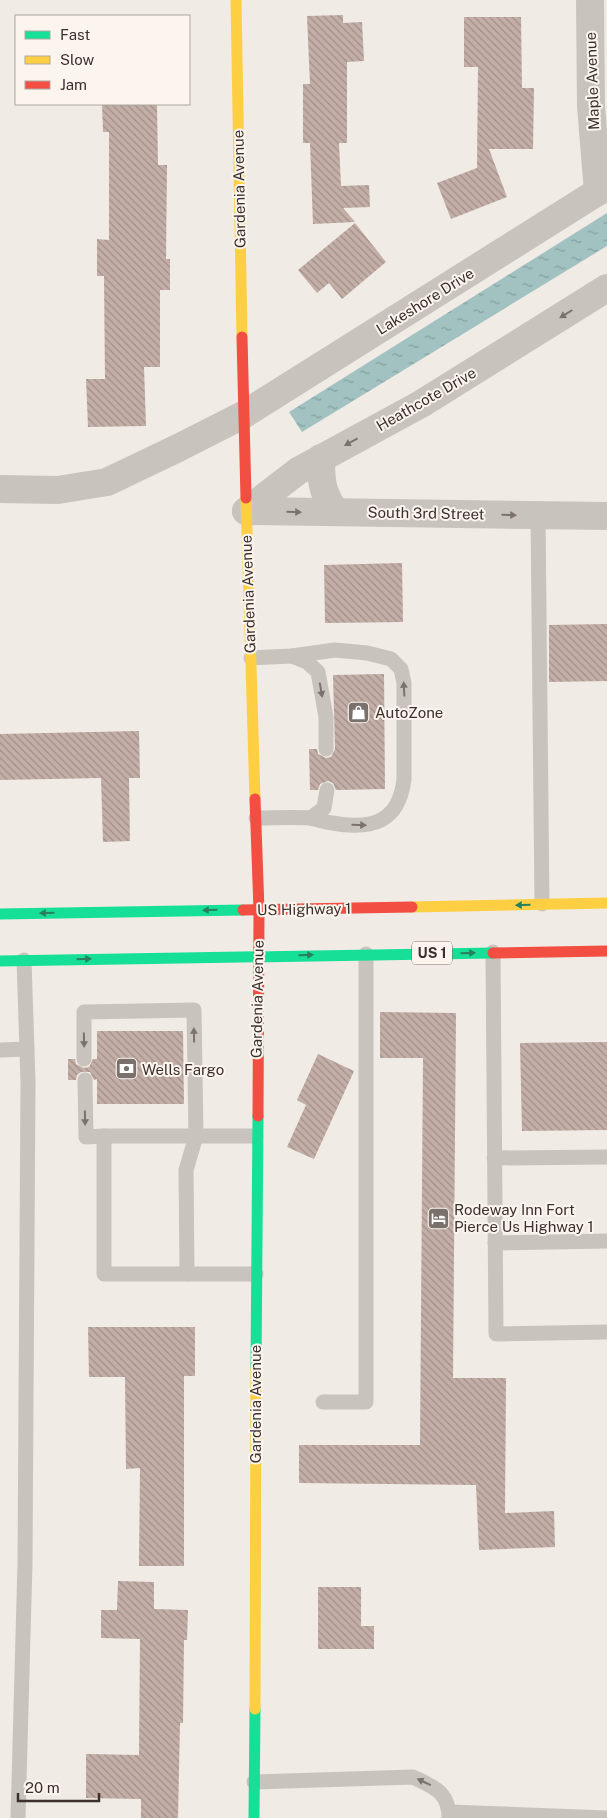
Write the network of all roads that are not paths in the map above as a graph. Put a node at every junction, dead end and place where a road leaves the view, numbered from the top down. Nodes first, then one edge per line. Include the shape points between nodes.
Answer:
1 (236, 0) edge
2 (590, 0) edge
3 (602, 189) edge
4 (607, 288) edge
5 (243, 415) junction
6 (321, 458) junction
7 (0, 489) edge
8 (246, 511) junction
9 (335, 512) junction
10 (538, 515) junction
11 (607, 516) edge
12 (292, 656) junction
13 (250, 658) junction
14 (326, 749) dead end
15 (327, 790) dead end
16 (256, 818) junction
17 (311, 818) junction
18 (607, 903) edge
19 (542, 904) junction
20 (258, 910) junction
21 (0, 914) edge
22 (607, 951) edge
23 (493, 952) junction
24 (366, 954) junction
25 (257, 956) junction
26 (24, 960) junction
27 (0, 961) edge
28 (27, 1049) junction
29 (0, 1050) edge
30 (84, 1059) dead end
31 (85, 1080) dead end
32 (104, 1136) junction
33 (196, 1136) junction
34 (256, 1136) junction
35 (607, 1157) edge
36 (494, 1158) junction
37 (607, 1241) edge
38 (495, 1243) junction
39 (187, 1274) junction
40 (256, 1274) junction
41 (607, 1332) edge
42 (323, 1402) dead end
43 (254, 1782) junction
44 (449, 1815) edge
45 (18, 1818) edge
46 (254, 1818) edge
47 (607, 1818) edge

1 - 5 street, Gardenia Avenue
2 - 3 street, Maple Avenue via 591,106
3 - 5 street, Lakeshore Drive
4 -> 6 street, Heathcote Drive via 421,404
5 - 7 street via 108,482 58,490
5 - 8 street, Gardenia Avenue
6 - 8 street, Heathcote Drive via 298,471
6 - 9 street via 324,494
8 -> 9 street, South 3rd Street
8 - 13 street, Gardenia Avenue
9 -> 10 street, South 3rd Street
10 - 11 street, South 3rd Street
10 - 19 lane
12 - 13 lane
12 -> 14 lane via 307,662 318,672 326,717
17 -> 12 lane via 333,824 368,825 395,809 404,780 404,683 401,669 391,659 367,653 335,650
13 - 16 street, Gardenia Avenue
15 - 17 lane via 324,808
16 - 17 lane
16 - 20 street, Gardenia Avenue
18 - 19 street, US Highway 1
19 -> 20 street, US Highway 1
20 -> 21 street, US Highway 1
20 - 25 street, Gardenia Avenue
22 - 23 street, US 1
24 -> 23 street, US 1
23 - 36 lane
25 -> 24 street, US 1
24 - 42 lane via 366,1402
26 -> 25 street, US 1
25 - 34 street, Gardenia Avenue
26 - 27 street, US 1
26 - 28 lane
28 - 29 lane
28 - 45 lane via 26,1553
33 -> 30 lane via 194,1010 84,1012
31 -> 32 lane via 86,1137
32 - 33 lane
32 - 39 lane via 104,1274
33 - 34 lane
33 - 39 lane via 186,1170
34 - 40 street, Gardenia Avenue
35 - 36 lane
36 - 38 lane
37 - 38 lane
38 - 41 lane via 496,1334
39 - 40 lane
40 - 43 street, Gardenia Avenue
44 -> 43 lane via 449,1804 435,1787 413,1777
43 - 46 street, Gardenia Avenue
44 - 47 lane

